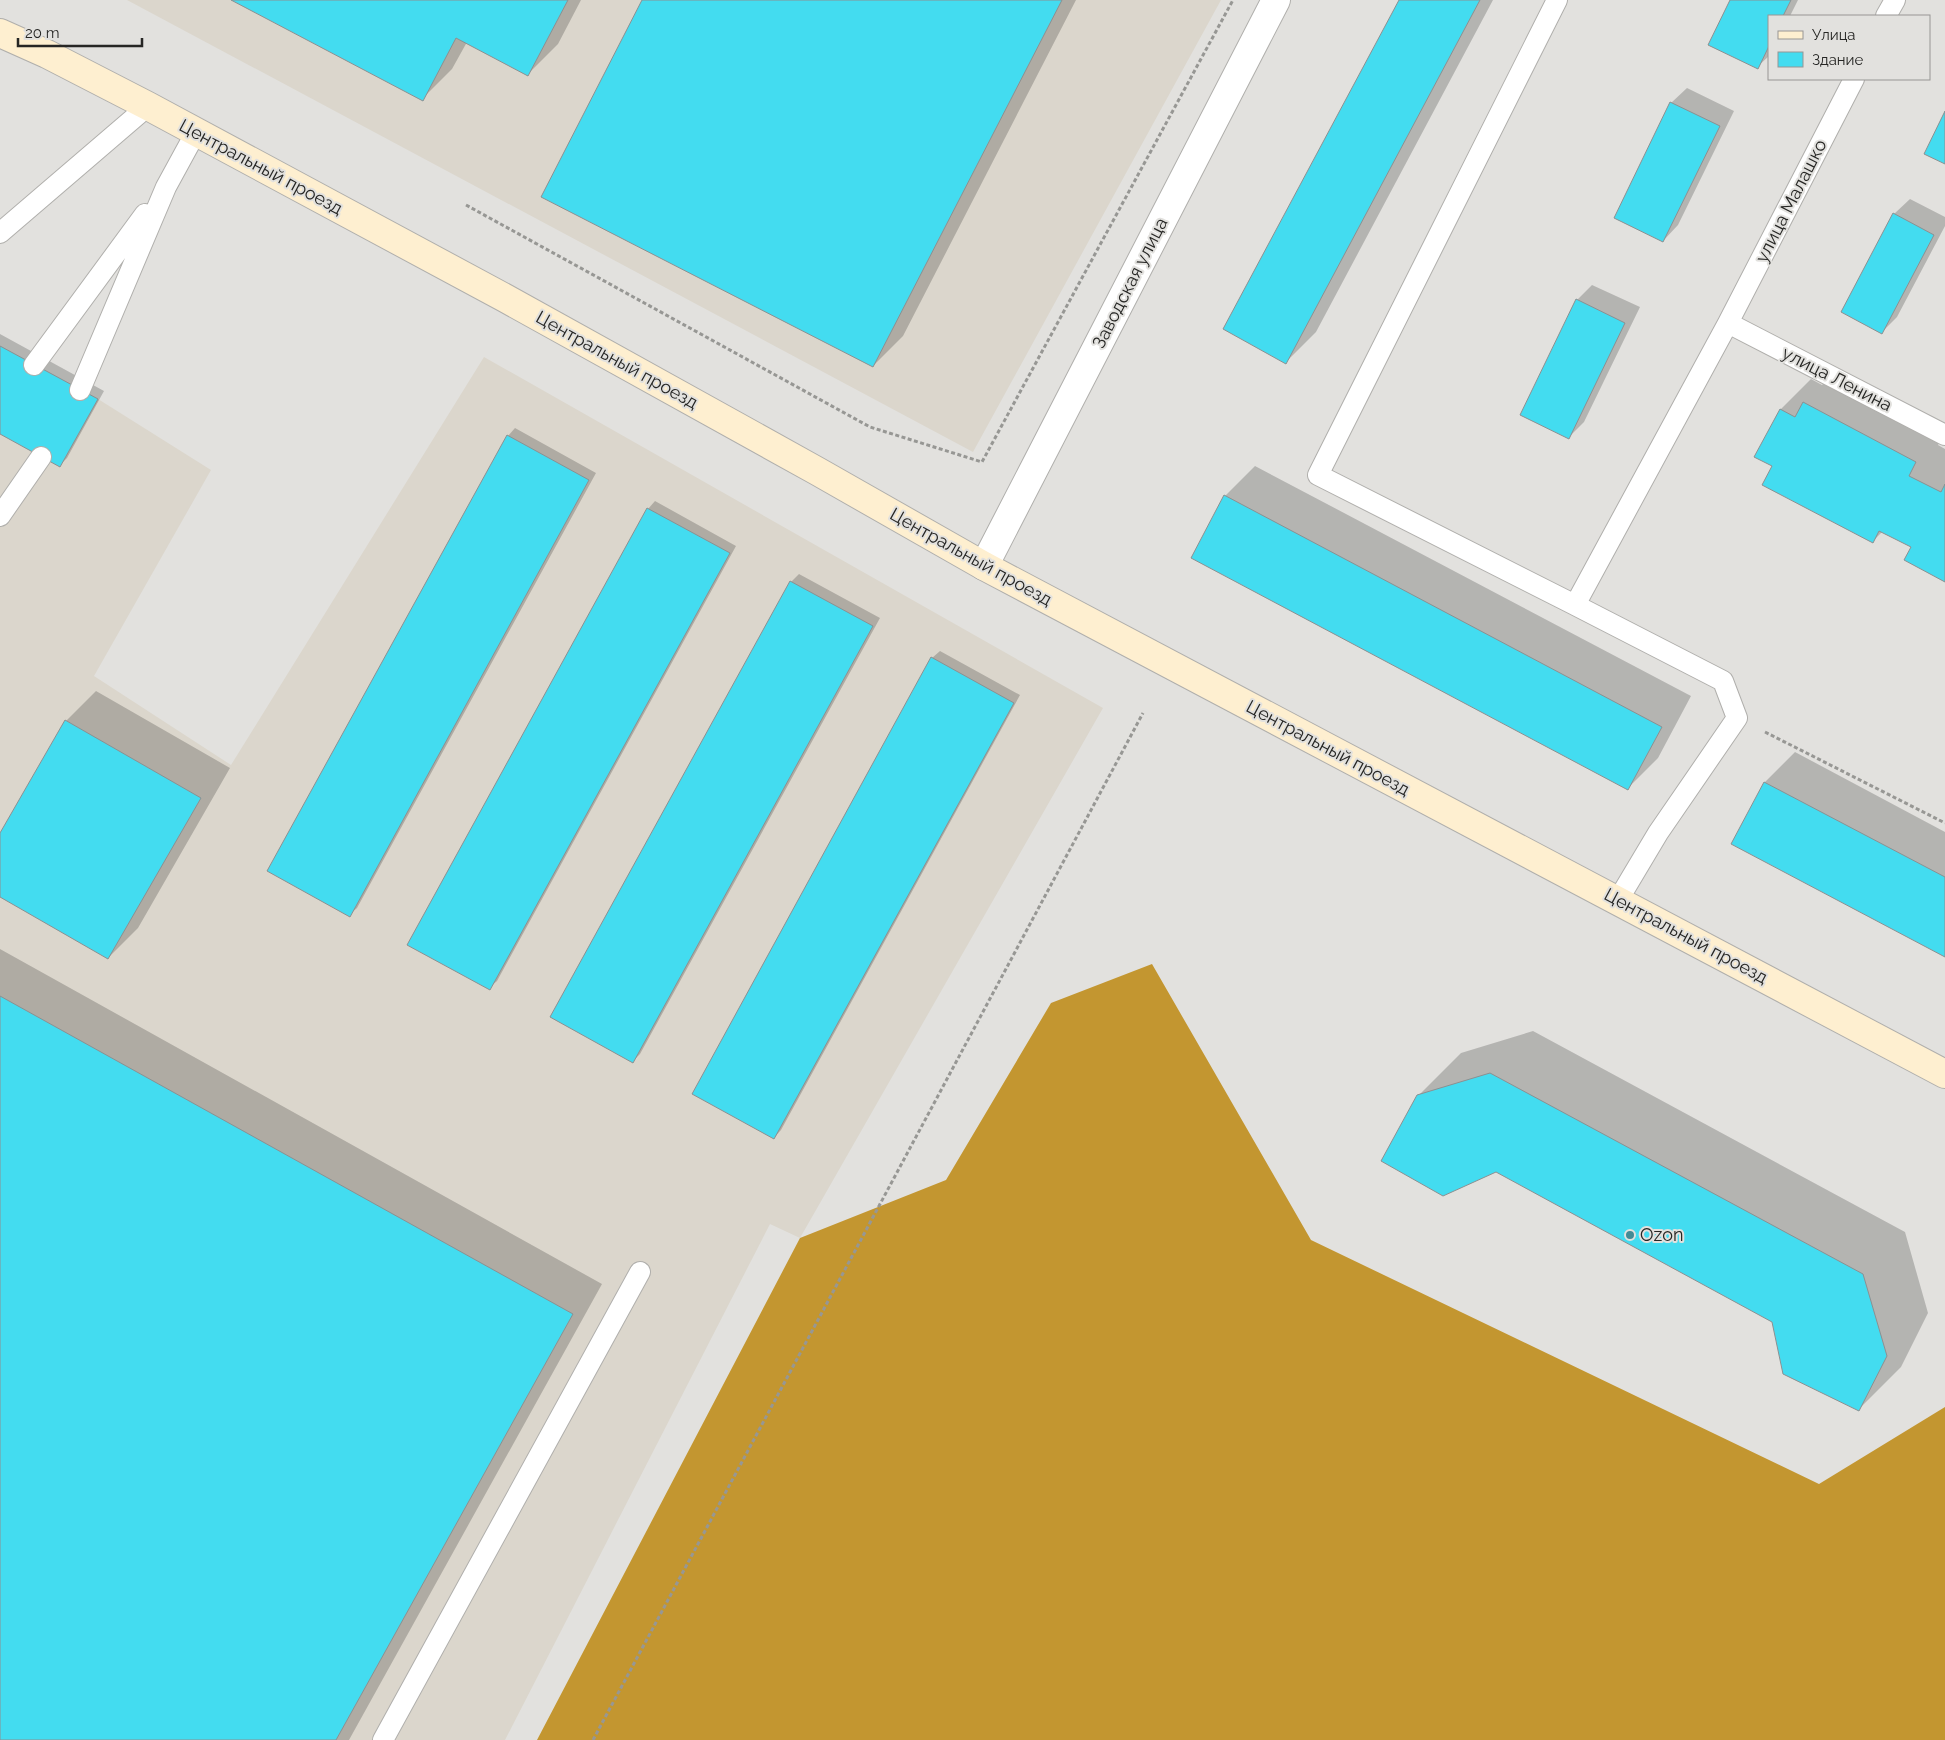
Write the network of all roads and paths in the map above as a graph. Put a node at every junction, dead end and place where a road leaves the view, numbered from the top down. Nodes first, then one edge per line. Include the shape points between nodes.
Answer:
1 (1233, 0) edge
2 (1276, 0) edge
3 (1557, 0) edge
4 (1895, 0) edge
5 (1887, 15) edge
6 (1, 35) edge
7 (1853, 80) edge
8 (148, 106) junction
9 (196, 132) junction
10 (166, 187) junction
11 (466, 205) dead end
12 (0, 233) edge
13 (1728, 323) junction
14 (34, 365) dead end
15 (80, 390) dead end
16 (1945, 435) edge
17 (41, 457) dead end
18 (0, 516) edge
19 (984, 566) junction
20 (1575, 605) junction
21 (1143, 714) dead end
22 (1737, 718) junction
23 (1945, 823) edge
24 (1618, 900) junction
25 (1945, 1074) edge
26 (640, 1272) dead end
27 (383, 1740) edge
28 (593, 1740) edge

1 - 11 path via 982,462 870,427
2 - 19 street, Заводская улица
3 - 20 lane via 1318,475
4 - 5 lane
6 - 8 main road, Центральный проезд
7 - 13 lane, улица Малашко
8 - 9 main road, Центральный проезд
8 - 12 lane
9 - 10 lane
9 - 19 main road, Центральный проезд via 505,298
10 - 14 lane
10 - 15 lane
13 - 16 lane, улица Ленина
13 - 20 lane, улица Малашко
17 - 18 lane
19 - 24 main road, Центральный проезд
20 - 22 lane via 1723,681
21 - 28 path
22 - 23 path
22 - 24 lane via 1658,833
24 - 25 main road, Центральный проезд
26 - 27 lane

